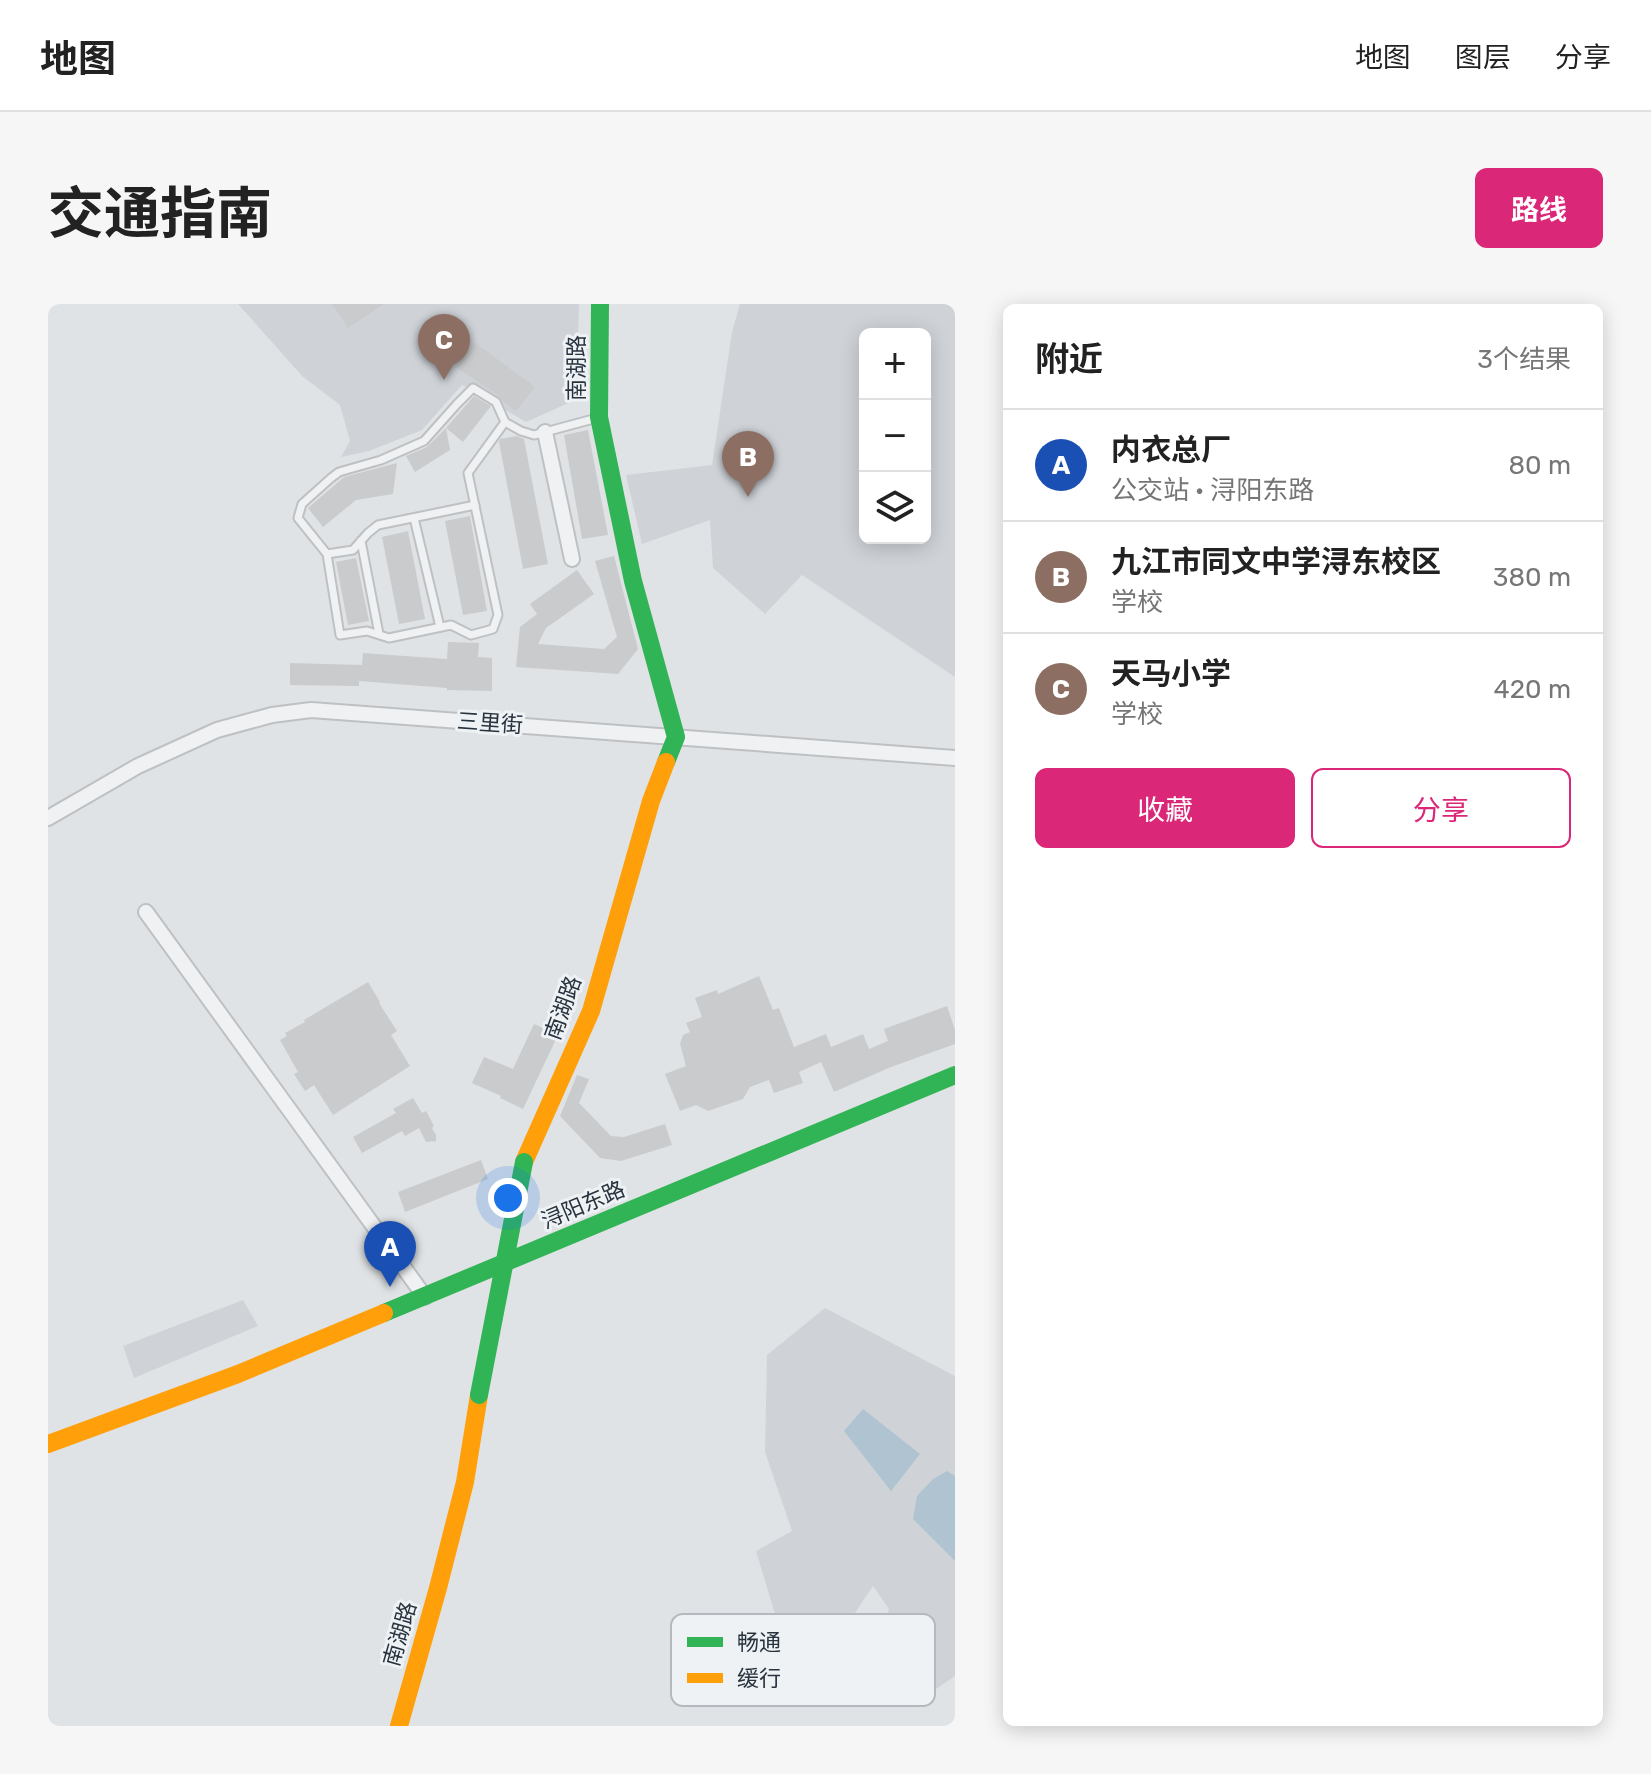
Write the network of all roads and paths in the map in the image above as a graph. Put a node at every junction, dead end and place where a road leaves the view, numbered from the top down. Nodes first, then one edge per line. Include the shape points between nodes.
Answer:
1 (600, 304) edge
2 (599, 417) junction
3 (505, 422) junction
4 (545, 432) junction
5 (475, 505) junction
6 (414, 518) junction
7 (361, 541) junction
8 (327, 554) junction
9 (572, 559) dead end
10 (440, 627) junction
11 (379, 634) junction
12 (676, 737) junction
13 (955, 758) edge
14 (48, 818) edge
15 (146, 912) dead end
16 (955, 1075) edge
17 (425, 1297) junction
18 (48, 1444) edge
19 (399, 1726) edge

1 - 2 street, 南湖路
2 - 4 lane
2 - 12 street, 南湖路 via 633,581
3 - 4 lane via 534,435
3 - 5 lane via 468,473
3 - 8 lane via 496,402 473,388 424,441 339,472 302,504 298,518
4 - 9 street
5 - 6 lane
5 - 10 lane via 498,615 493,629 471,635 451,625
6 - 7 lane via 378,525
6 - 10 lane
7 - 8 lane via 353,550
7 - 11 lane
8 - 11 lane via 340,635
10 - 11 lane via 389,638
12 - 13 street, 三里街
12 - 14 street, 三里街 via 311,710 272,715 217,730 138,766
12 - 19 street, 南湖路, bridge via 651,801 591,1011 524,1162 465,1482
15 - 17 street
16 - 17 street, 浔阳东路
17 - 18 street, 浔阳东路

